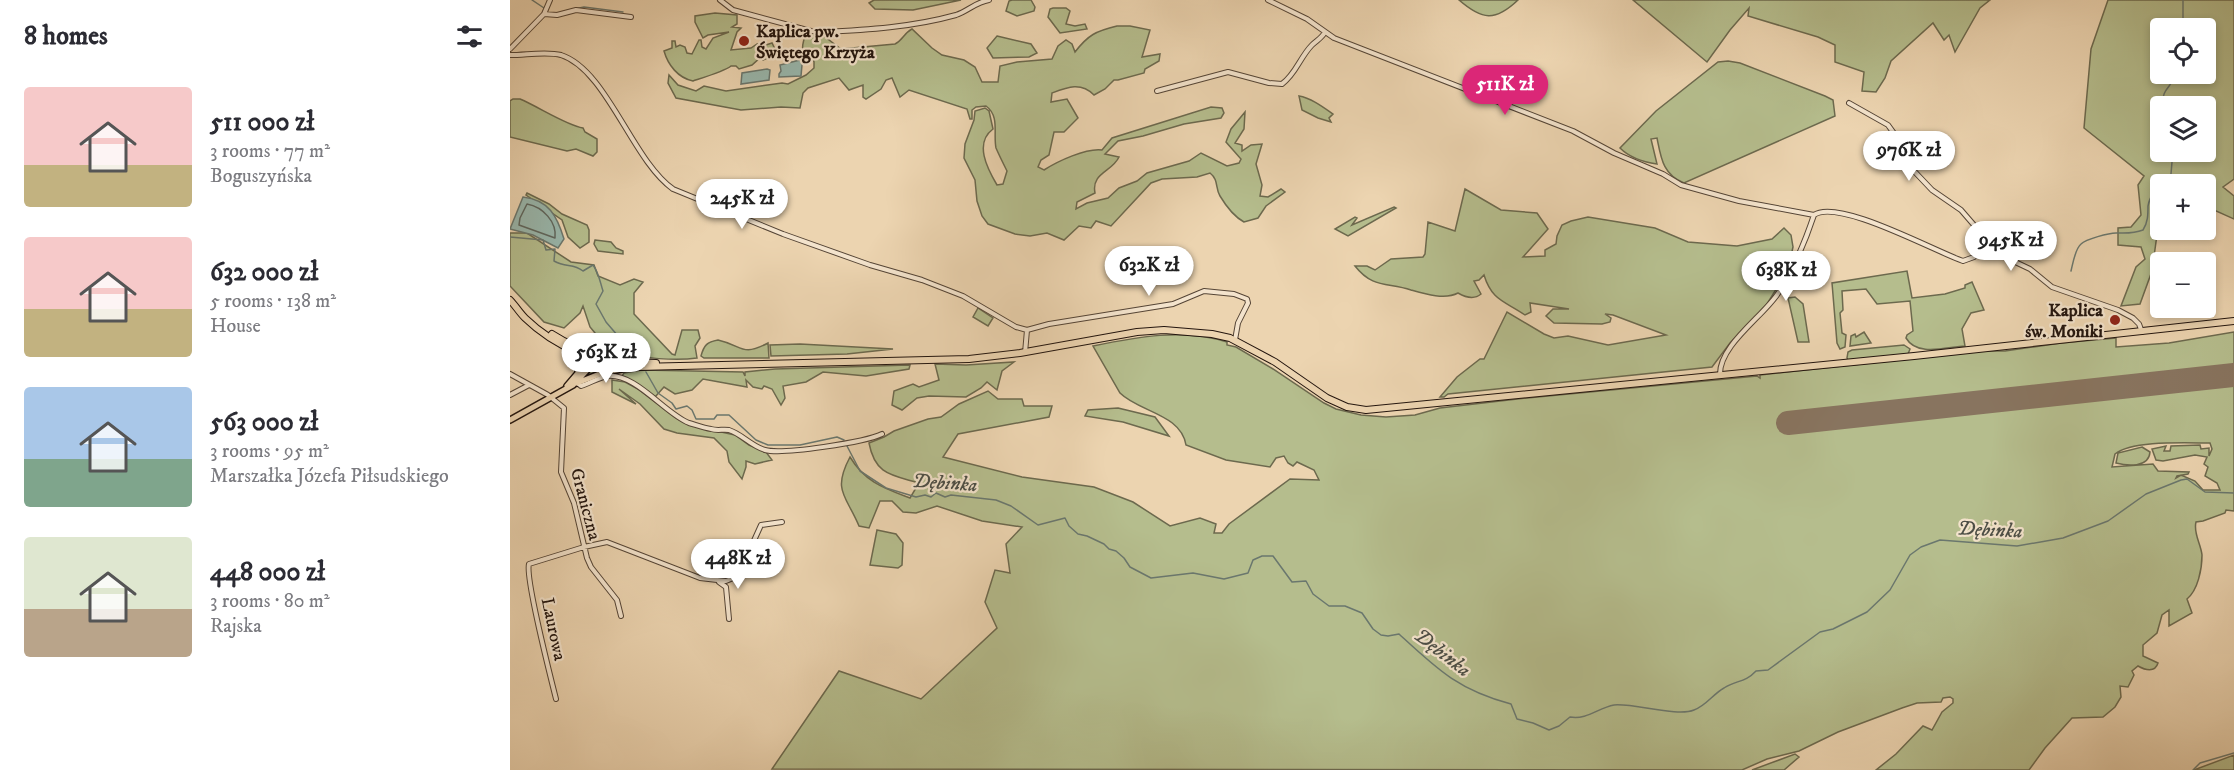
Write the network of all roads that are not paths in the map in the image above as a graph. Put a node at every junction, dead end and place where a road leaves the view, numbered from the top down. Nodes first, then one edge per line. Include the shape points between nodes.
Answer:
1 (550, 0) edge
2 (720, 0) edge
3 (989, 0) edge
4 (1268, 0) edge
5 (544, 14) junction
6 (631, 17) dead end
7 (1325, 32) junction
8 (510, 49) edge
9 (510, 55) edge
10 (1157, 91) dead end
11 (1849, 103) dead end
12 (1814, 215) junction
13 (1988, 243) junction
14 (512, 302) edge
15 (527, 318) junction
16 (2234, 321) edge
17 (1027, 330) junction
18 (2142, 332) junction
19 (1235, 340) junction
20 (573, 351) junction
21 (1025, 353) junction
22 (592, 355) junction
23 (646, 365) junction
24 (633, 367) junction
25 (578, 372) junction
26 (510, 374) edge
27 (1720, 375) junction
28 (530, 384) junction
29 (575, 384) junction
30 (563, 390) junction
31 (510, 395) edge
32 (550, 397) junction
33 (510, 420) edge
34 (882, 434) dead end
35 (782, 522) dead end
36 (584, 547) junction
37 (716, 580) junction
38 (621, 616) dead end
39 (729, 619) dead end
40 (556, 699) dead end

1 - 5 street
2 - 3 street via 733,9 823,32 921,22 958,14
4 - 7 street
5 - 6 street via 576,10
5 - 8 street
7 - 10 street via 1282,84 1228,72
7 - 12 street via 1573,131 1681,185
9 - 17 street via 550,53 582,68 641,152 673,189 773,230 963,296
11 - 13 street via 1888,125 1914,171 1932,190 1961,210
12 - 13 street via 1825,210 1864,220 1963,261 1974,257
12 - 27 street via 1778,293 1727,351
13 - 18 street via 2052,286 2133,318
14 - 15 highway
15 - 20 highway
15 - 22 highway
16 - 18 highway
17 - 19 street via 1173,304 1198,292 1212,291 1241,296 1247,301
17 - 21 street
18 - 27 highway
19 - 21 highway via 1212,334 1149,330
19 - 27 highway via 1285,368 1327,399 1359,410
20 - 22 highway
20 - 25 main road
21 - 23 highway via 961,359
22 - 23 highway
22 - 24 highway
22 - 25 main road
22 - 29 main road via 590,368
23 - 24 highway
24 - 29 main road
25 - 30 main road
26 - 28 street
28 - 31 street
28 - 32 street
29 - 30 main road
29 - 34 street via 618,377 639,387 689,423 736,432 766,450 808,448
30 - 32 main road
32 - 33 main road
32 - 36 street, Graniczna via 564,408 561,472 574,503
35 - 37 street via 761,525 738,576
36 - 37 street via 607,542 700,579
36 - 38 street, Graniczna via 591,567 616,600
36 - 40 street, Laurowa via 530,564 528,569
37 - 39 street via 726,587

